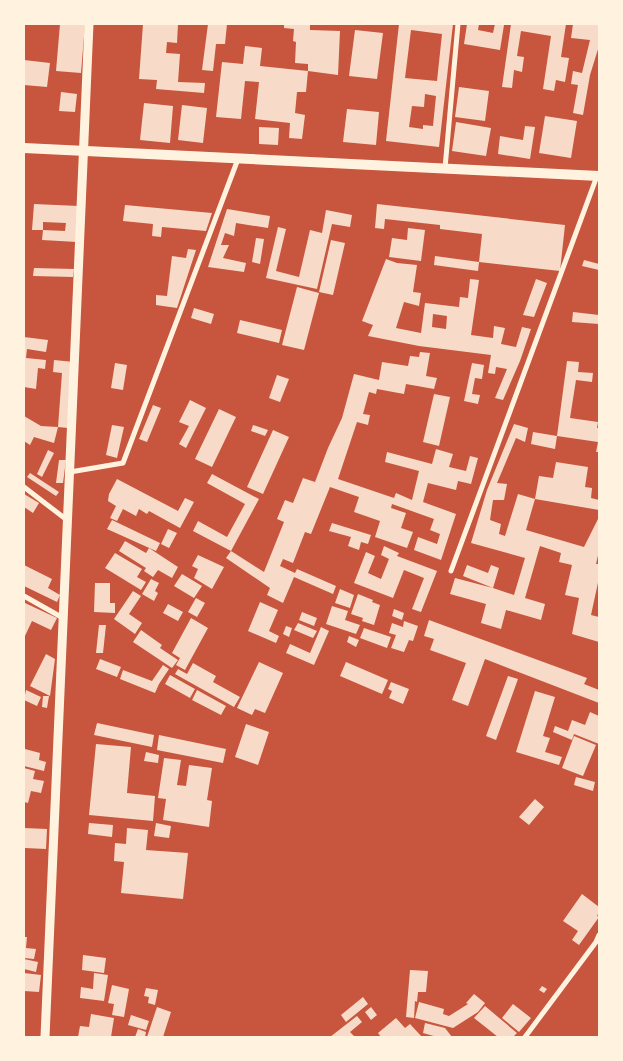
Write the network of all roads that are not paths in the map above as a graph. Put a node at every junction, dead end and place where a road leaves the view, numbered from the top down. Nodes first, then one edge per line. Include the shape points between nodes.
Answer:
1 (89, 24) edge
2 (458, 24) edge
3 (24, 148) edge
4 (84, 151) junction
5 (238, 159) junction
6 (445, 168) junction
7 (598, 176) edge
8 (70, 472) junction
9 (24, 487) edge
10 (68, 521) junction
11 (451, 571) dead end
12 (24, 596) edge
13 (63, 618) junction
14 (599, 935) edge
15 (45, 1037) edge
16 (525, 1037) edge

1 - 4 street
2 - 6 street
3 - 4 main road
4 - 5 main road
4 - 8 street
5 - 6 main road
5 - 8 street via 123,463
6 - 7 main road
7 - 11 street
8 - 10 street
9 - 10 street
10 - 13 street
12 - 13 street
13 - 15 street
14 - 16 street

